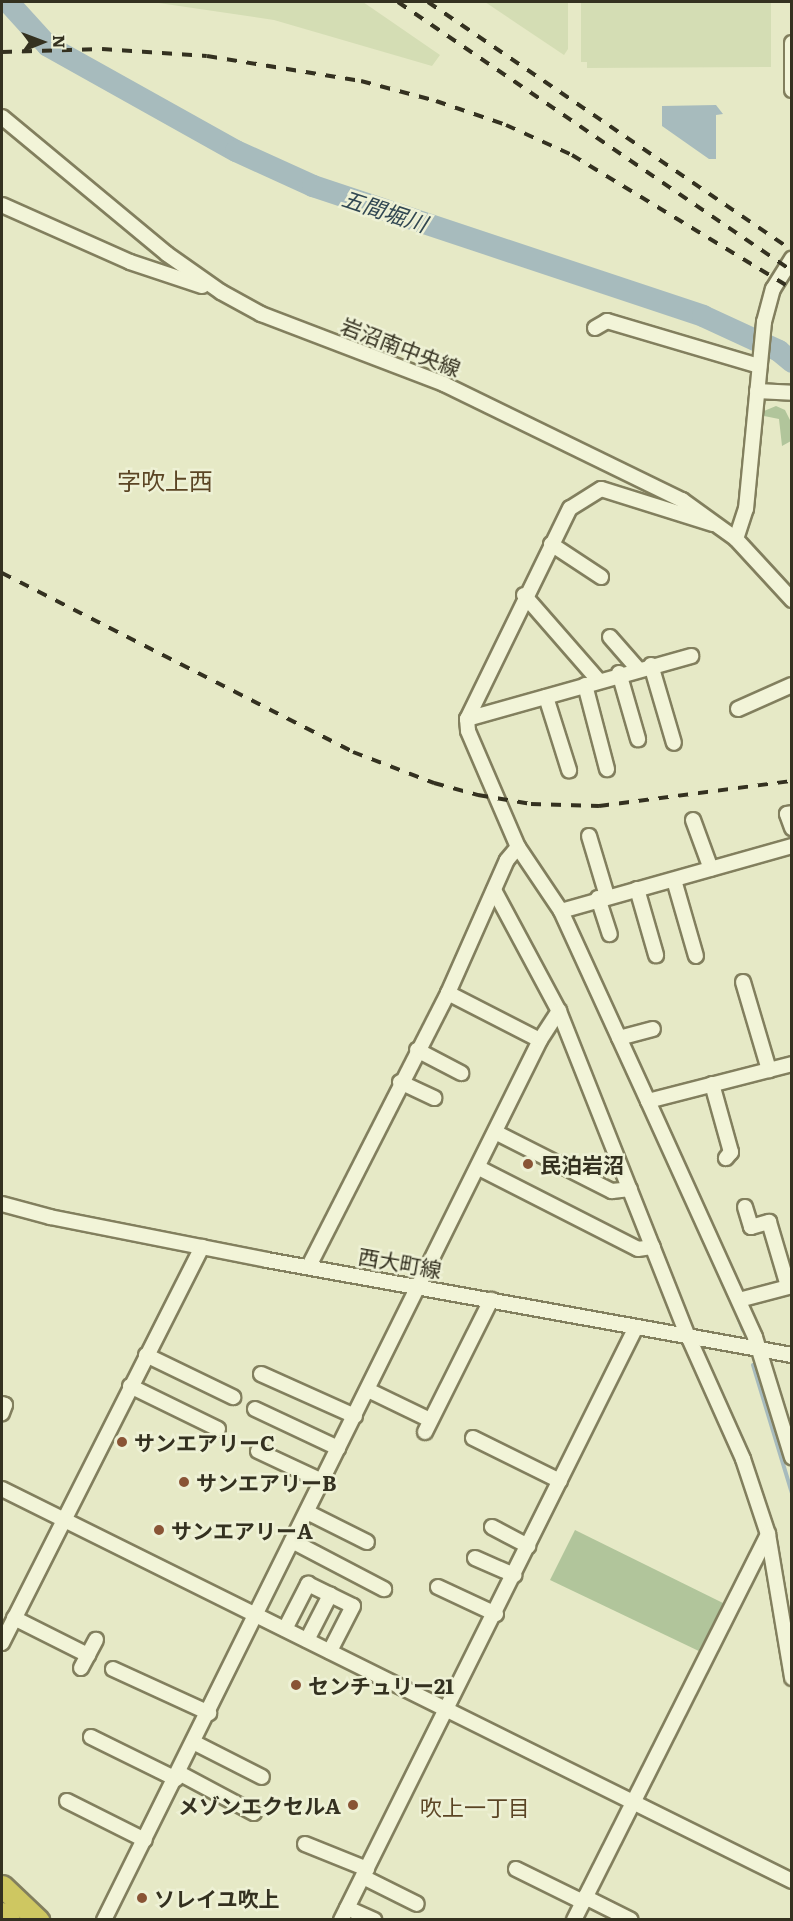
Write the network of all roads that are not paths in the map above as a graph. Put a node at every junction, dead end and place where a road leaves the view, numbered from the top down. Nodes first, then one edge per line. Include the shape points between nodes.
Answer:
1 (792, 43) edge
2 (792, 90) edge
3 (2, 117) edge
4 (2, 205) edge
5 (792, 258) edge
6 (221, 292) junction
7 (595, 328) dead end
8 (759, 363) junction
9 (757, 391) junction
10 (790, 397) edge
11 (718, 525) junction
12 (736, 539) junction
13 (551, 544) junction
14 (601, 577) dead end
15 (524, 596) junction
16 (792, 600) edge
17 (610, 637) dead end
18 (691, 656) dead end
19 (645, 667) junction
20 (619, 674) junction
21 (592, 683) junction
22 (792, 685) edge
23 (546, 697) junction
24 (738, 709) dead end
25 (467, 719) junction
26 (638, 739) dead end
27 (674, 743) dead end
28 (608, 769) dead end
29 (568, 770) dead end
30 (792, 813) edge
31 (693, 820) dead end
32 (792, 828) edge
33 (589, 836) dead end
34 (792, 846) edge
35 (518, 847) junction
36 (711, 869) junction
37 (674, 879) junction
38 (637, 889) junction
39 (494, 890) junction
40 (603, 897) junction
41 (561, 911) junction
42 (610, 934) dead end
43 (657, 955) dead end
44 (696, 956) dead end
45 (743, 982) dead end
46 (448, 993) junction
47 (559, 1011) junction
48 (653, 1029) dead end
49 (620, 1038) junction
50 (540, 1040) junction
51 (417, 1050) junction
52 (792, 1064) edge
53 (769, 1070) junction
54 (461, 1073) dead end
55 (400, 1082) junction
56 (712, 1084) junction
57 (435, 1098) dead end
58 (648, 1101) junction
59 (497, 1133) junction
60 (726, 1158) dead end
61 (479, 1168) junction
62 (630, 1189) junction
63 (2, 1203) edge
64 (746, 1207) dead end
65 (202, 1247) junction
66 (653, 1247) junction
67 (309, 1266) junction
68 (790, 1286) edge
69 (419, 1287) junction
70 (490, 1300) junction
71 (739, 1300) junction
72 (636, 1327) junction
73 (688, 1336) junction
74 (759, 1349) junction
75 (146, 1355) junction
76 (792, 1355) edge
77 (261, 1374) dead end
78 (130, 1386) junction
79 (368, 1390) junction
80 (233, 1397) dead end
81 (2, 1404) edge
82 (255, 1409) dead end
83 (2, 1413) edge
84 (355, 1416) junction
85 (218, 1429) dead end
86 (473, 1438) dead end
87 (338, 1448) junction
88 (258, 1451) dead end
89 (792, 1457) edge
90 (514, 1466) dead end
91 (322, 1482) junction
92 (559, 1484) junction
93 (2, 1489) edge
94 (307, 1512) junction
95 (63, 1519) junction
96 (492, 1527) dead end
97 (768, 1534) junction
98 (292, 1541) junction
99 (367, 1542) dead end
100 (528, 1546) junction
101 (475, 1558) dead end
102 (514, 1575) junction
103 (438, 1587) dead end
104 (384, 1588) dead end
105 (330, 1595) junction
106 (255, 1614) junction
107 (496, 1614) junction
108 (14, 1618) junction
109 (285, 1629) junction
110 (96, 1640) dead end
111 (307, 1640) junction
112 (2, 1643) edge
113 (330, 1651) junction
114 (88, 1655) junction
115 (81, 1668) dead end
116 (113, 1669) dead end
117 (792, 1678) edge
118 (448, 1709) junction
119 (209, 1713) junction
120 (91, 1737) dead end
121 (195, 1743) junction
122 (177, 1776) junction
123 (262, 1777) dead end
124 (67, 1801) dead end
125 (634, 1803) junction
126 (254, 1813) dead end
127 (145, 1839) junction
128 (305, 1844) dead end
129 (516, 1869) dead end
130 (365, 1873) junction
131 (792, 1881) edge
132 (2, 1886) edge
133 (584, 1900) junction
134 (417, 1904) dead end
135 (2, 1913) edge
136 (344, 1914) edge
137 (9, 1920) edge
138 (38, 1920) edge
139 (104, 1920) edge
140 (374, 1920) edge
141 (574, 1920) edge
142 (631, 1920) edge

1 - 2 street
3 - 6 street, 岩沼南中央線 via 167,254
4 - 6 street via 130,262
5 - 8 street via 773,289
6 - 11 street, 岩沼南中央線 via 261,314 444,384 557,436 682,500
7 - 8 street via 607,321
8 - 9 street
9 - 10 street
9 - 12 street via 746,509
11 - 12 street, 岩沼南中央線
11 - 13 street via 601,489 570,508
12 - 16 street, 岩沼南中央線
13 - 14 street
13 - 15 street
15 - 21 street
15 - 25 street
17 - 19 street
18 - 19 street
19 - 20 street
19 - 27 street
20 - 21 street
20 - 26 street
21 - 23 street
21 - 28 street
22 - 24 street
23 - 25 street
23 - 29 street
25 - 35 street via 468,731
30 - 32 street via 787,814
31 - 36 street
33 - 40 street
34 - 36 street
35 - 39 street
35 - 41 street
36 - 37 street
37 - 38 street
37 - 44 street
38 - 40 street
38 - 43 street
39 - 46 street
39 - 47 street
40 - 41 street
40 - 42 street
41 - 49 street
45 - 53 street
46 - 50 street
46 - 51 street
47 - 50 street
47 - 62 street
48 - 49 street
49 - 58 street
50 - 59 street
51 - 54 street
51 - 55 street
52 - 53 street
53 - 56 street
55 - 57 street
55 - 67 street
56 - 58 street
56 - 60 street via 731,1152
58 - 71 street
59 - 61 street
59 - 62 street via 612,1191
61 - 66 street via 638,1249
61 - 69 street
62 - 66 street
63 - 65 street, 西大町線 via 50,1217
64 - 68 street via 751,1227 769,1222
65 - 67 street, 西大町線
65 - 75 street
66 - 73 street
67 - 69 street, 西大町線
68 - 71 street
69 - 70 street, 西大町線
69 - 79 street
70 - 72 street, 西大町線
70 - 79 street via 428,1426
71 - 74 street
72 - 73 street, 西大町線
72 - 92 street
73 - 74 street, 西大町線
73 - 97 street via 743,1460
74 - 76 street, 西大町線
74 - 89 street
75 - 78 street
75 - 80 street
77 - 84 street
78 - 85 street
78 - 95 street
79 - 84 street
81 - 83 street
82 - 87 street
84 - 87 street
86 - 92 street
87 - 91 street
88 - 91 street
90 - 92 street
91 - 94 street
92 - 100 street
93 - 95 street
94 - 98 street
94 - 99 street
95 - 106 street
95 - 108 street
96 - 100 street
97 - 117 street
97 - 125 street
98 - 104 street
98 - 106 street
100 - 102 street
101 - 102 street
102 - 107 street
103 - 107 street
105 - 109 street via 308,1584
105 - 111 street
105 - 113 street via 353,1606
106 - 109 street
106 - 119 street
107 - 118 street
108 - 112 street
108 - 114 street
109 - 111 street
110 - 114 street
111 - 113 street
113 - 118 street
114 - 115 street
116 - 119 street
118 - 125 street
118 - 130 street
119 - 121 street
120 - 122 street
121 - 122 street
121 - 123 street
122 - 126 street
122 - 127 street
124 - 127 street
125 - 131 street
125 - 133 street
127 - 139 street
128 - 130 street
129 - 133 street
130 - 134 street
130 - 136 street
132 - 138 highway
133 - 141 street
133 - 142 street
135 - 137 highway
136 - 140 street

